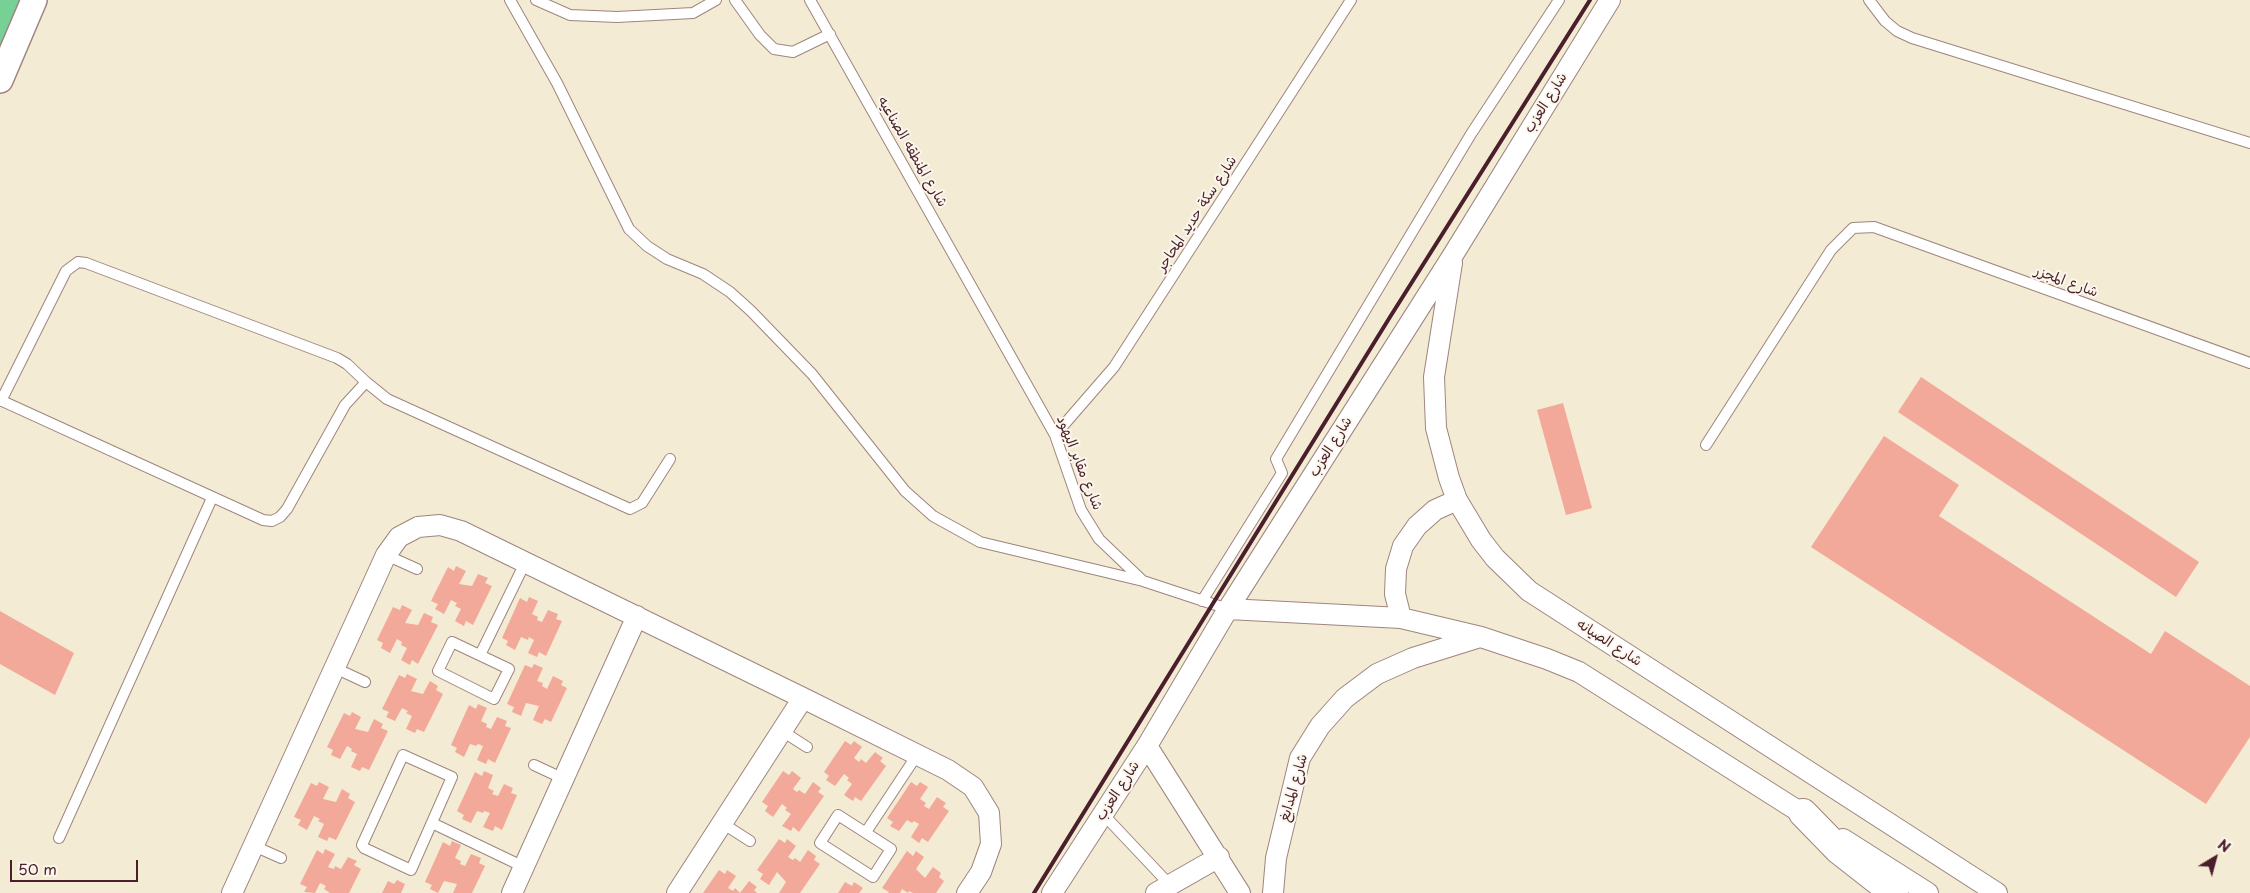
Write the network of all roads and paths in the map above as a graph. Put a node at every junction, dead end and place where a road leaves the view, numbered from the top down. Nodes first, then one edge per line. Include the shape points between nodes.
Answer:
1 (34, 0) edge
2 (510, 0) edge
3 (536, 0) edge
4 (716, 0) edge
5 (735, 0) edge
6 (810, 0) edge
7 (1351, 0) edge
8 (1559, 0) edge
9 (1610, 0) edge
10 (1869, 0) edge
11 (830, 34) junction
12 (8, 38) edge
13 (0, 80) edge
14 (2250, 143) edge
15 (1453, 255) junction
16 (991, 318) joint
17 (2250, 364) edge
18 (366, 382) junction
19 (0, 400) edge
20 (1055, 435) junction
21 (1706, 445) dead end
22 (670, 460) dead end
23 (212, 498) junction
24 (1458, 500) junction
25 (386, 555) junction
26 (525, 563) junction
27 (417, 569) dead end
28 (1143, 581) junction
29 (1202, 600) junction
30 (1228, 609) junction
31 (637, 616) junction
32 (1401, 618) junction
33 (1481, 637) junction
34 (480, 655) junction
35 (335, 668) junction
36 (365, 682) dead end
37 (803, 698) junction
38 (782, 731) junction
39 (1147, 746) junction
40 (807, 747) dead end
41 (917, 755) junction
42 (534, 765) dead end
43 (564, 779) junction
44 (1803, 813) junction
45 (1103, 814) junction
46 (432, 823) junction
47 (722, 823) junction
48 (866, 832) junction
49 (59, 838) dead end
50 (750, 841) dead end
51 (254, 846) junction
52 (1219, 857) junction
53 (281, 858) dead end
54 (524, 867) junction
55 (1167, 890) edge
56 (233, 893) edge
57 (512, 893) edge
58 (677, 893) edge
59 (967, 893) edge
60 (1052, 893) edge
61 (1240, 893) edge
62 (1273, 893) edge
63 (1894, 893) edge
64 (1928, 893) edge
65 (1997, 893) edge

1 - 12 street
2 - 28 lane via 557,83 629,229 660,254 703,274 730,292 751,311 812,374 905,491 952,528 980,542
3 - 4 lane via 570,15 617,17 692,13
5 - 11 lane via 760,36 774,49 793,52
6 - 11 lane, شارع المنطقه الصناعيه
7 - 20 lane, شارع سكة حديد المحاجر via 1114,367
8 - 29 lane via 1471,134 1276,459 1282,474
9 - 15 street, شارع العزب
10 - 14 lane via 1885,21 1912,38
11 - 16 lane, شارع المنطقه الصناعيه
12 - 13 street
15 - 24 street, شارع الصيانه via 1437,352 1434,403 1441,454
15 - 30 street, شارع العزب
16 - 20 lane, شارع مقابر اليهود
17 - 21 lane, شارع المجزر via 1874,227 1853,228 1831,250
18 - 19 lane via 337,358 78,262 66,271
18 - 22 lane via 386,399 630,509 642,503
18 - 23 lane via 345,405 280,518 263,520
19 - 23 lane
20 - 28 lane, شارع مقابر اليهود via 1081,510 1099,539
23 - 49 lane
24 - 32 street via 1435,510 1417,526 1403,546 1396,569 1395,594
24 - 65 street, شارع الصيانه via 1481,540 1511,576 1529,591
25 - 26 street via 400,537 418,527 440,525
25 - 27 lane
25 - 35 street
26 - 31 street
26 - 34 lane
28 - 29 lane, شارع مقابر اليهود
29 - 30 lane, شارع مقابر اليهود
30 - 32 street
30 - 39 street, شارع العزب
31 - 37 street
31 - 43 street
32 - 33 street
33 - 44 street via 1579,672
33 - 62 street, شارع المدابغ via 1413,658 1377,674 1345,698 1320,726 1300,758 1276,858
34 - 34 lane via 509,669 494,699 438,671 452,642
35 - 36 lane
35 - 51 street
37 - 38 street
37 - 41 street
38 - 40 lane
38 - 47 street
39 - 45 street, شارع العزب
39 - 52 street
41 - 48 lane
41 - 59 street via 973,787 989,813 991,844 981,872
42 - 43 lane
43 - 54 street
44 - 63 highway via 1846,856
44 - 64 street
45 - 55 lane
45 - 60 street, شارع العزب
46 - 46 lane via 411,870 362,847 404,755 452,777
46 - 54 lane
47 - 50 lane
47 - 58 street
48 - 48 lane via 891,849 873,877 820,843 838,815
51 - 53 lane
51 - 56 street
52 - 55 street
52 - 61 street
54 - 57 street

